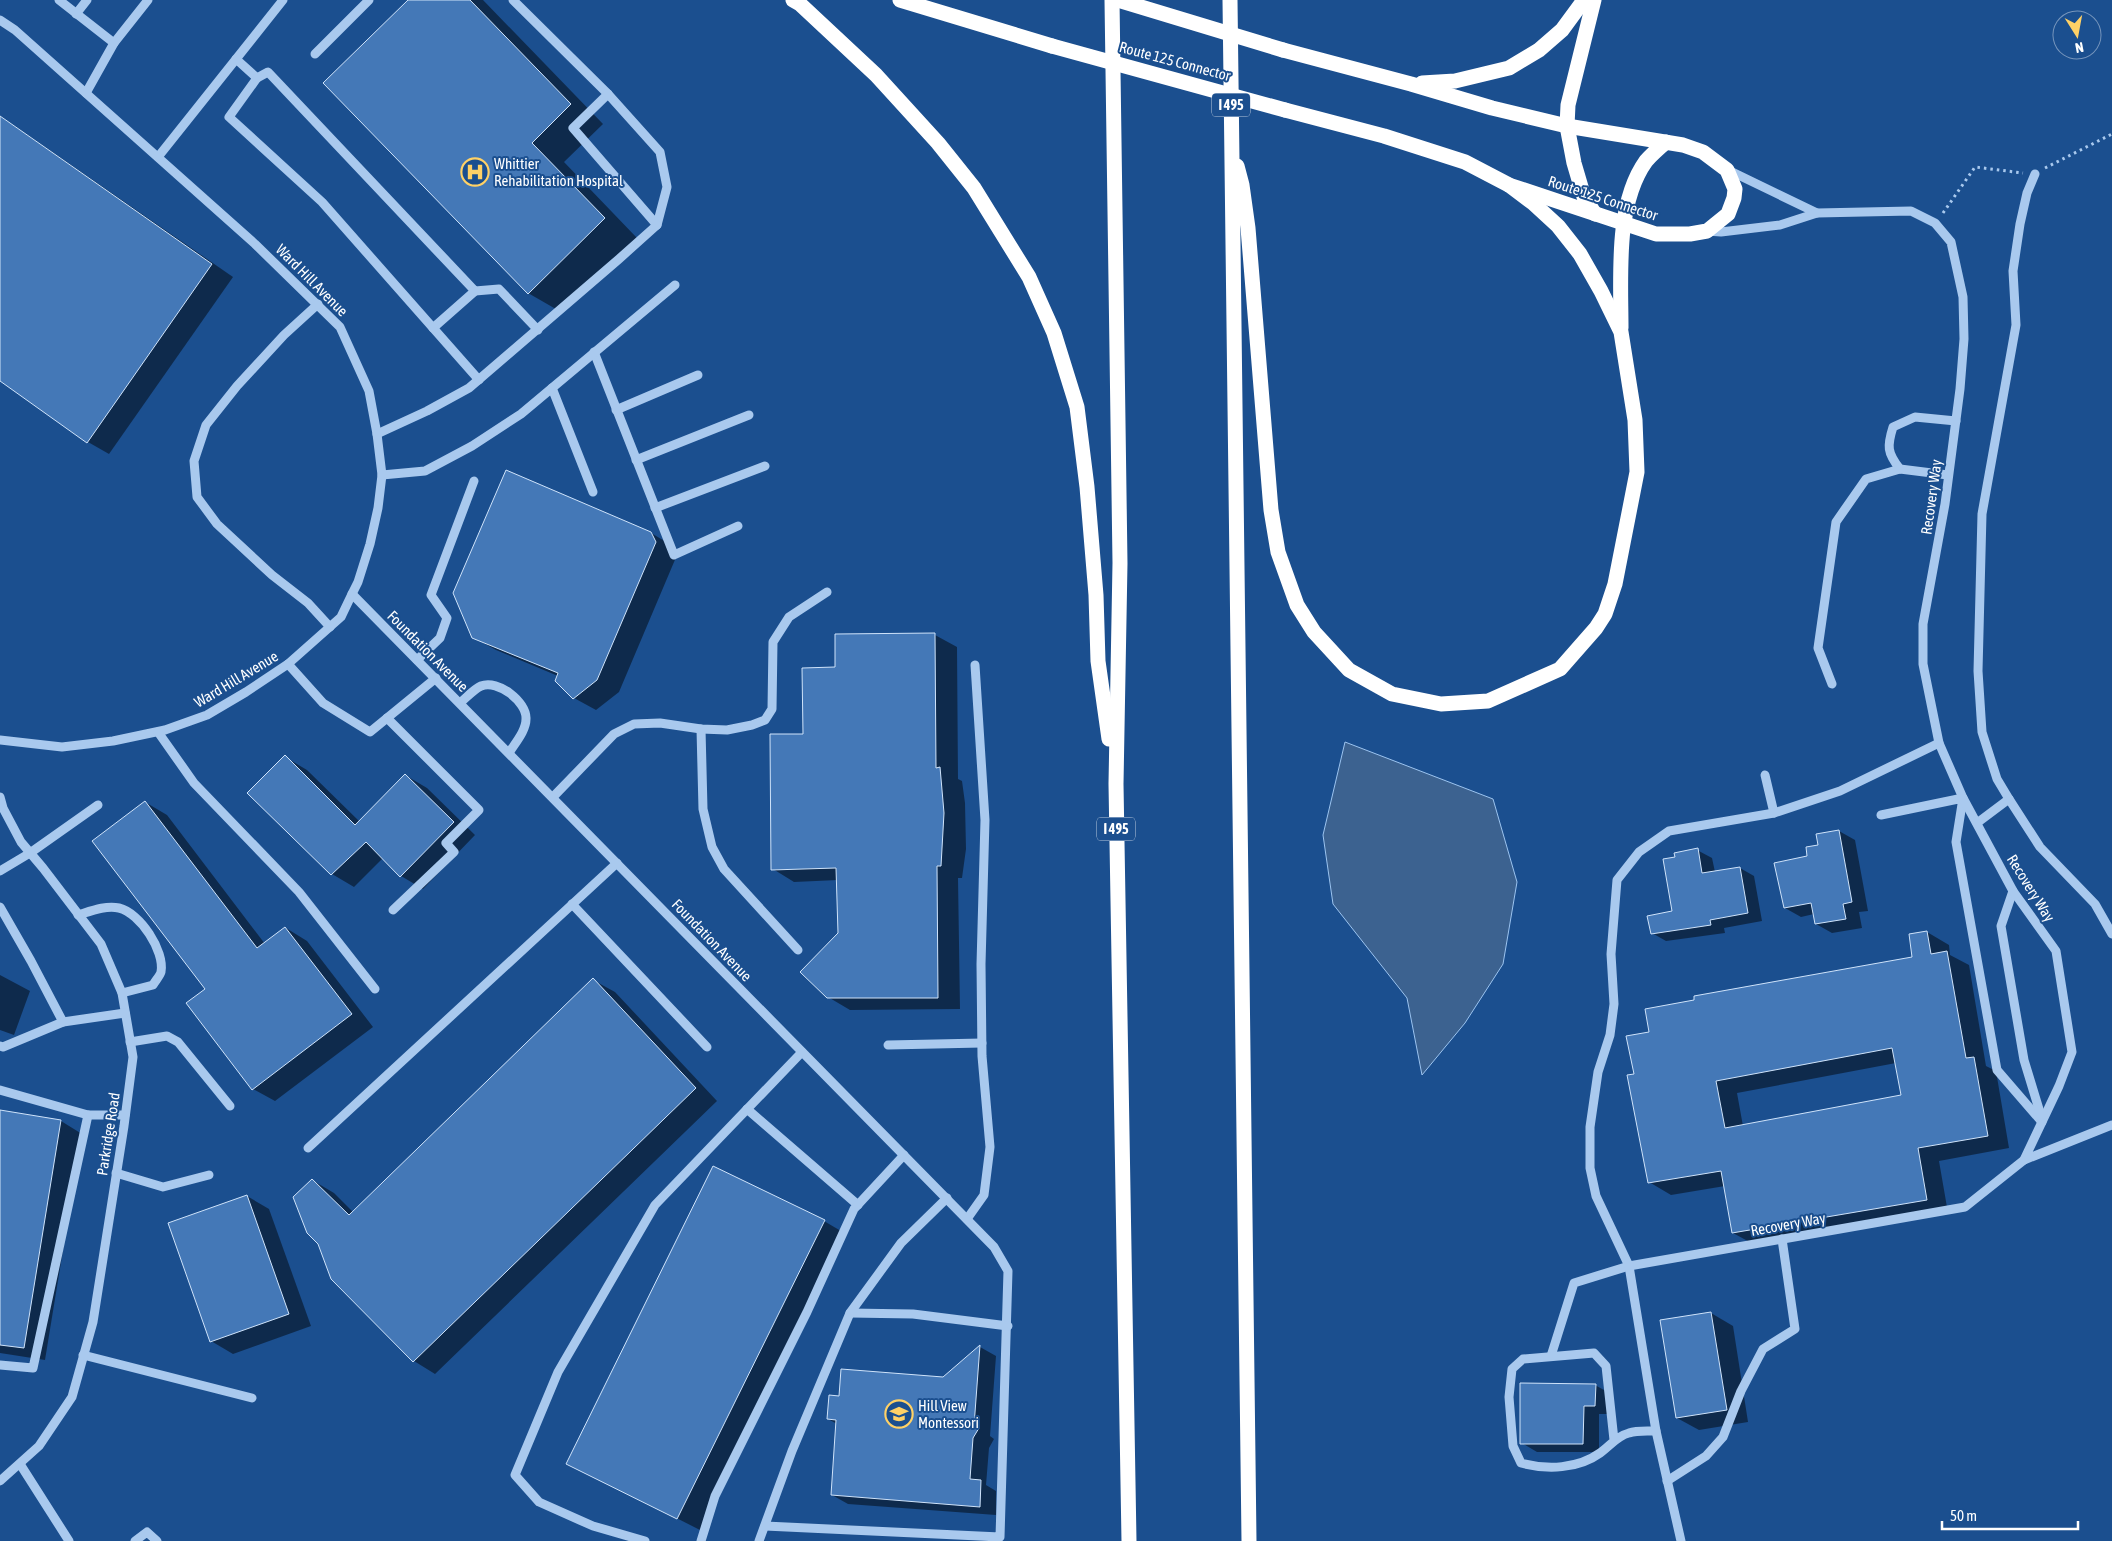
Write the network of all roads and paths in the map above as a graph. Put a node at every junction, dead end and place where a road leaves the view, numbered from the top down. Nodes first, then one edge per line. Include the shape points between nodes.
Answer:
1 (59, 0) edge
2 (87, 0) edge
3 (148, 0) edge
4 (283, 0) edge
5 (369, 0) edge
6 (513, 0) edge
7 (793, 0) edge
8 (900, 0) edge
9 (1112, 0) edge
10 (1118, 0) edge
11 (1230, 0) edge
12 (1584, 0) edge
13 (1594, 0) edge
14 (76, 14) junction
15 (0, 20) edge
16 (114, 43) junction
17 (315, 54) dead end
18 (236, 60) junction
19 (257, 78) junction
20 (1412, 84) junction
21 (86, 92) junction
22 (608, 94) junction
23 (1567, 126) junction
24 (2112, 134) edge
25 (1666, 142) junction
26 (1231, 143) junction
27 (158, 156) junction
28 (1727, 170) junction
29 (2036, 174) junction
30 (1509, 185) junction
31 (1595, 214) junction
32 (1817, 214) junction
33 (1935, 223) junction
34 (657, 224) junction
35 (1624, 224) junction
36 (1707, 231) junction
37 (675, 286) dead end
38 (475, 290) junction
39 (318, 304) junction
40 (433, 328) junction
41 (538, 330) junction
42 (1621, 332) junction
43 (594, 352) junction
44 (698, 376) dead end
45 (479, 380) junction
46 (552, 388) junction
47 (616, 410) junction
48 (748, 415) dead end
49 (1956, 421) junction
50 (377, 434) junction
51 (636, 460) junction
52 (766, 466) dead end
53 (1900, 469) junction
54 (382, 475) junction
55 (1948, 475) junction
56 (474, 481) dead end
57 (593, 492) dead end
58 (655, 508) junction
59 (738, 526) dead end
60 (827, 592) dead end
61 (352, 594) junction
62 (330, 627) junction
63 (417, 660) junction
64 (288, 664) junction
65 (975, 665) dead end
66 (436, 678) junction
67 (1832, 684) dead end
68 (460, 703) junction
69 (387, 718) junction
70 (701, 729) junction
71 (158, 732) junction
72 (0, 740) edge
73 (1939, 743) junction
74 (509, 753) junction
75 (1765, 774) dead end
76 (1116, 784) junction
77 (0, 797) edge
78 (553, 797) junction
79 (1963, 798) junction
80 (2008, 799) junction
81 (98, 805) dead end
82 (1774, 814) junction
83 (1881, 815) dead end
84 (1977, 823) junction
85 (30, 853) junction
86 (617, 863) junction
87 (0, 871) edge
88 (2013, 891) junction
89 (572, 904) junction
90 (0, 908) edge
91 (393, 910) dead end
92 (78, 914) junction
93 (2112, 934) edge
94 (798, 950) dead end
95 (375, 989) dead end
96 (122, 992) junction
97 (125, 1013) junction
98 (63, 1022) junction
99 (130, 1042) junction
100 (982, 1043) junction
101 (888, 1045) dead end
102 (0, 1046) edge
103 (707, 1047) dead end
104 (802, 1052) junction
105 (0, 1090) edge
106 (230, 1106) dead end
107 (747, 1109) junction
108 (88, 1115) junction
109 (125, 1115) junction
110 (2042, 1122) junction
111 (2112, 1125) edge
112 (308, 1148) dead end
113 (904, 1155) junction
114 (2024, 1160) junction
115 (116, 1173) junction
116 (209, 1176) dead end
117 (946, 1198) junction
118 (858, 1205) junction
119 (967, 1219) junction
120 (1782, 1239) junction
121 (1629, 1266) junction
122 (850, 1313) junction
123 (1008, 1326) junction
124 (83, 1355) junction
125 (1551, 1356) junction
126 (0, 1365) edge
127 (252, 1398) dead end
128 (1656, 1430) junction
129 (1614, 1440) junction
130 (20, 1464) junction
131 (1667, 1480) junction
132 (0, 1481) edge
133 (765, 1526) junction
134 (872, 1537) edge
135 (69, 1541) edge
136 (135, 1541) edge
137 (157, 1541) edge
138 (645, 1541) edge
139 (701, 1541) edge
140 (760, 1541) edge
141 (1129, 1541) edge
142 (1249, 1541) edge
143 (1681, 1541) edge

1 - 14 street
2 - 14 street
3 - 16 street
4 - 18 street
5 - 17 street
6 - 22 street
7 - 76 highway via 876,75 974,188 1030,277 1054,333 1077,407 1087,487 1098,661
8 - 30 highway, Route 125 Connector, bridge via 1052,46 1384,136 1465,162
9 - 76 highway, I 495 via 1120,563
10 - 20 highway, bridge via 1283,50
11 - 26 highway, I 495
12 - 20 highway via 1562,30 1539,50 1509,68 1455,81
13 - 23 highway via 1568,105
14 - 16 street
15 - 21 street, Ward Hill Avenue
16 - 21 street
18 - 19 street
18 - 27 street
19 - 38 street via 268,72
19 - 40 street via 230,118 322,202
20 - 23 highway
21 - 27 street, Ward Hill Avenue
22 - 34 street via 660,152 667,187
22 - 34 street via 573,128
23 - 25 highway
23 - 31 highway via 1584,198
24 - 29 path
25 - 28 highway via 1703,152
25 - 35 highway via 1647,160 1638,175
26 - 42 highway via 1242,185 1248,228 1271,510 1278,552 1296,605 1314,632 1349,670 1392,694 1441,704 1488,701 1560,669 1605,614 1637,472 1635,420
26 - 142 highway, I 495
27 - 39 street, Ward Hill Avenue
28 - 32 street
28 - 36 highway via 1735,189 1734,198 1728,214
29 - 33 path via 1975,167
29 - 80 street via 2027,193 2020,224 2013,271 2016,325 1982,514 1978,671 1982,732 1997,779
30 - 31 highway, Route 125 Connector
30 - 42 highway via 1558,226 1580,254
31 - 35 highway, Route 125 Connector
32 - 33 street via 1911,211
32 - 36 street via 1780,225
33 - 49 street, Recovery Way via 1951,242 1963,297 1964,339
34 - 41 street
35 - 36 highway, Route 125 Connector via 1656,234
35 - 42 highway
37 - 43 street
38 - 40 street
38 - 41 street via 499,289
39 - 50 street, Ward Hill Avenue via 340,327 358,362 369,391
39 - 62 street via 284,335 206,425 194,460 197,497 218,524 272,575 308,603
40 - 45 street
41 - 45 street
43 - 46 street
43 - 47 street
44 - 47 street
45 - 50 street
46 - 54 street via 521,414 425,471
46 - 57 street
47 - 51 street
48 - 51 street
49 - 53 street via 1915,417 1893,427 1888,443 1891,458
49 - 55 street, Recovery Way
50 - 54 street, Ward Hill Avenue
51 - 58 street
52 - 58 street
53 - 55 street
53 - 67 street via 1866,480 1836,522 1818,648
54 - 61 street, Ward Hill Avenue via 370,544
55 - 73 street, Recovery Way via 1923,624 1923,664
56 - 63 street via 431,595 447,618 440,638
58 - 59 street via 674,554
60 - 70 street via 789,617 773,642 772,709 765,720 727,730
61 - 62 street, Ward Hill Avenue via 341,617
61 - 63 street, Foundation Avenue
62 - 64 street, Ward Hill Avenue
63 - 66 street, Foundation Avenue
64 - 69 street via 323,703 370,732
64 - 71 street, Ward Hill Avenue via 207,715
65 - 100 street via 985,820
66 - 68 street, Foundation Avenue
66 - 69 street
68 - 74 street, Foundation Avenue
68 - 74 street via 481,686 500,687 516,698 527,716 526,726
69 - 91 street via 479,810 446,843 454,852
70 - 78 street via 660,722 634,724 614,734
70 - 94 street via 703,809 712,847 724,869
71 - 72 street, Ward Hill Avenue via 62,747
71 - 95 street via 194,783 299,892
73 - 79 street, Recovery Way
73 - 82 street via 1840,790
74 - 78 street, Foundation Avenue
75 - 82 street
76 - 141 highway, I 495
77 - 85 street, Parkridge Road via 21,842
78 - 86 street, Foundation Avenue
79 - 83 street
79 - 84 street, Recovery Way
79 - 110 street via 1956,842 1996,1070
80 - 84 street
80 - 93 street via 2040,847 2095,904
81 - 85 street
82 - 121 street via 1669,831 1639,852 1617,880 1611,954 1614,1004 1610,1035 1598,1072 1590,1127 1590,1168 1596,1196
84 - 88 street, Recovery Way
85 - 87 street
85 - 92 street, Parkridge Road
86 - 89 street
86 - 104 street, Foundation Avenue
88 - 110 street via 2000,926 2024,1060
88 - 110 street, Recovery Way via 2056,951 2072,1052
89 - 103 street
89 - 112 street
90 - 98 street
92 - 96 street, Parkridge Road via 101,944
92 - 96 street via 118,907 138,919 150,936 160,955 161,972 153,985
96 - 97 street, Parkridge Road
97 - 98 street
97 - 99 street, Parkridge Road
98 - 102 street
99 - 106 street via 167,1036 178,1042
99 - 109 street, Parkridge Road via 132,1057
100 - 101 street
100 - 119 street via 990,1147 984,1195
104 - 107 street
104 - 113 street, Foundation Avenue
105 - 108 street
107 - 118 street
107 - 138 street via 655,1204 558,1372 515,1475 539,1502 593,1526
108 - 109 street
108 - 126 street via 33,1368
109 - 115 street, Parkridge Road
110 - 114 street, Recovery Way
111 - 114 street
113 - 117 street, Foundation Avenue
113 - 118 street
114 - 120 street, Recovery Way via 1964,1207
115 - 116 street via 163,1187
115 - 124 street, Parkridge Road via 93,1322
117 - 119 street, Foundation Avenue
117 - 122 street via 901,1243
118 - 139 street via 715,1496
119 - 123 street, Foundation Avenue via 994,1247 1008,1271
120 - 121 street, Recovery Way
120 - 131 street via 1795,1329 1763,1349 1741,1391 1723,1437 1706,1456
121 - 125 street, Recovery Way via 1574,1283
121 - 128 street
122 - 123 street via 913,1314
122 - 133 street
123 - 134 street, Foundation Avenue via 1000,1537
124 - 127 street
124 - 130 street, Parkridge Road via 72,1398 39,1446
125 - 129 street via 1594,1353 1606,1366
125 - 129 street via 1523,1359 1512,1370 1509,1397 1514,1446 1521,1463 1534,1467 1564,1467 1584,1463
128 - 129 street via 1629,1432
128 - 131 street
130 - 132 street, Parkridge Road
130 - 135 street
131 - 143 street
133 - 134 street
133 - 140 street
136 - 137 street via 147,1532

